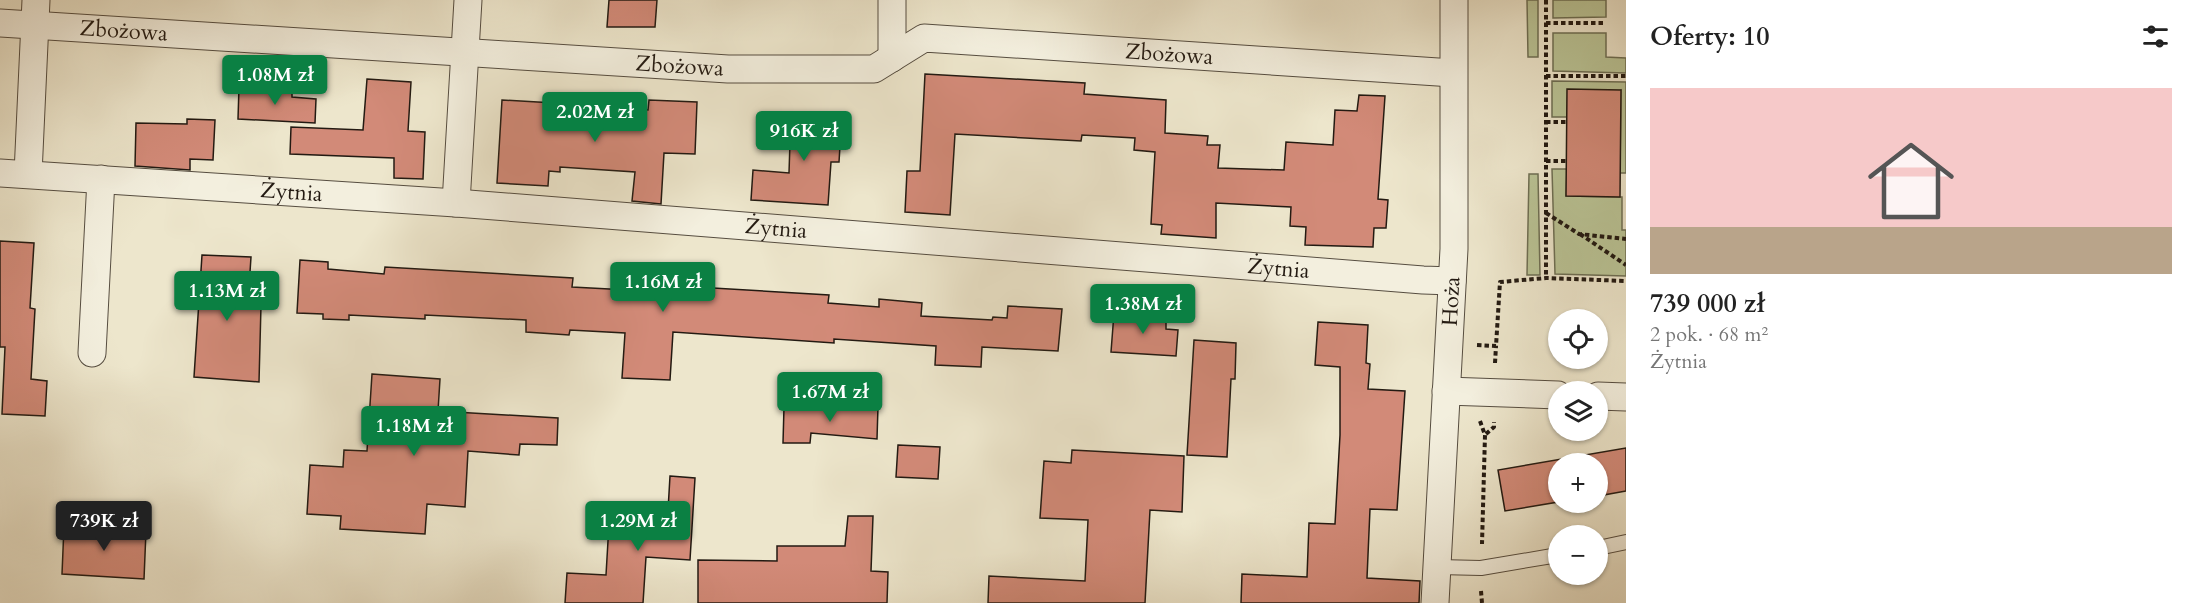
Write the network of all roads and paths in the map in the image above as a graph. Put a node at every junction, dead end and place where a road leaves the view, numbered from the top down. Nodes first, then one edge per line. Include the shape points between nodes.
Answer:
1 (468, 0) edge
2 (892, 0) edge
3 (1454, 0) edge
4 (1546, 0) edge
5 (34, 12) edge
6 (1546, 22) junction
7 (1606, 22) dead end
8 (0, 23) edge
9 (466, 53) junction
10 (892, 58) junction
11 (1453, 73) junction
12 (1546, 76) junction
13 (1626, 76) edge
14 (1546, 122) junction
15 (1567, 122) dead end
16 (1546, 160) junction
17 (1566, 160) dead end
18 (0, 173) edge
19 (28, 174) junction
20 (101, 179) junction
21 (456, 202) junction
22 (1546, 213) junction
23 (1579, 234) junction
24 (1626, 239) edge
25 (1626, 265) edge
26 (1452, 281) junction
27 (1626, 281) edge
28 (92, 353) dead end
29 (1446, 391) junction
30 (1548, 394) edge
31 (1608, 396) edge
32 (1626, 397) edge
33 (1626, 543) edge
34 (1608, 546) edge
35 (1548, 557) edge
36 (1438, 567) junction
37 (1435, 603) edge

1 - 9 street
2 - 10 street
3 - 11 street, Hoża
4 - 6 path
5 - 8 street, Zbożowa
5 - 9 street, Zbożowa
5 - 19 street
6 - 7 path
6 - 12 path
9 - 10 street, Zbożowa via 728,69 874,69
9 - 21 street
10 - 11 street, Zbożowa via 924,38
11 - 26 street, Hoża
12 - 13 path
12 - 14 path
14 - 15 path
14 - 16 path
16 - 17 path
16 - 22 path
18 - 19 street, Żytnia
19 - 20 street, Żytnia
20 - 21 street, Żytnia
20 - 28 street
21 - 26 street, Żytnia
22 - 23 path
22 - 27 path via 1546,278
23 - 24 path
23 - 25 path
26 - 29 street, Hoża
29 - 30 street
29 - 36 street, Hoża
31 - 32 street
33 - 34 lane
35 - 36 lane via 1481,568
36 - 37 street, Hoża

